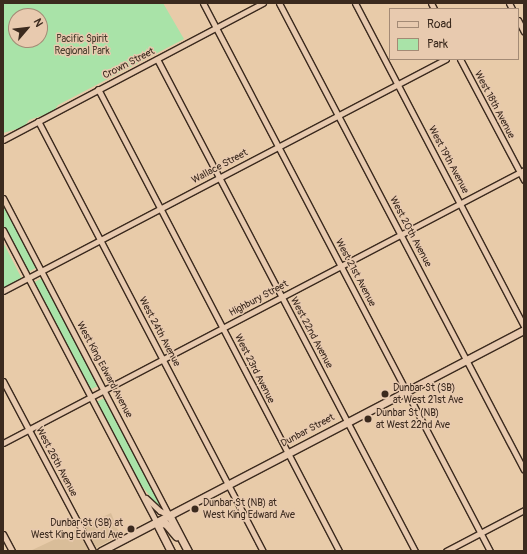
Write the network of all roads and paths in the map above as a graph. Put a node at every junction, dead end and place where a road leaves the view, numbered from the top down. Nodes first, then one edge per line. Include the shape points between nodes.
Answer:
1 (203, 3) edge
2 (263, 3) edge
3 (279, 3) edge
4 (355, 3) edge
5 (519, 23) edge
6 (216, 28) junction
7 (524, 32) edge
8 (157, 59) junction
9 (444, 60) edge
10 (461, 60) edge
11 (397, 84) junction
12 (98, 89) junction
13 (338, 115) junction
14 (38, 121) junction
15 (3, 140) edge
16 (279, 146) junction
17 (522, 171) edge
18 (219, 178) junction
19 (524, 180) edge
20 (3, 198) edge
21 (460, 204) junction
22 (160, 209) junction
23 (3, 230) edge
24 (401, 234) junction
25 (100, 240) junction
26 (342, 266) junction
27 (41, 272) junction
28 (28, 278) junction
29 (3, 291) edge
30 (282, 297) junction
31 (524, 326) edge
32 (222, 328) junction
33 (524, 330) edge
34 (163, 359) junction
35 (466, 360) junction
36 (3, 381) edge
37 (103, 391) junction
38 (407, 391) junction
39 (91, 397) junction
40 (347, 421) junction
41 (28, 430) junction
42 (3, 443) edge
43 (288, 453) junction
44 (524, 470) edge
45 (228, 484) junction
46 (138, 486) junction
47 (524, 510) edge
48 (169, 515) junction
49 (156, 522) junction
50 (481, 533) junction
51 (3, 534) edge
52 (182, 540) junction
53 (12, 551) edge
54 (93, 551) edge
55 (101, 551) edge
56 (172, 551) edge
57 (188, 551) edge
58 (263, 551) edge
59 (339, 551) edge
60 (415, 551) edge
61 (446, 551) edge
62 (490, 551) edge

1 - 6 street, West 21st Avenue
2 - 6 street, Crown Street
3 - 13 street, West 20th Avenue
4 - 11 street, West 19th Avenue
5 - 7 street
6 - 8 street, Crown Street
6 - 16 street, West 21st Avenue
8 - 12 street, Crown Street
8 - 18 street, West 22nd Avenue
9 - 11 street, Wallace Street
10 - 17 street, West 18th Avenue
11 - 13 street, Wallace Street
11 - 21 street, West 19th Avenue
12 - 14 street, Crown Street
12 - 22 street, West 23rd Avenue
13 - 16 street, Wallace Street
13 - 24 street, West 20th Avenue
14 - 15 street, Crown Street
14 - 25 street, West 24th Avenue
16 - 18 street, Wallace Street
16 - 26 street, West 21st Avenue
17 - 19 street, West 18th Avenue
17 - 21 street, Highbury Street
18 - 22 street, Wallace Street
18 - 30 street, West 22nd Avenue
20 - 27 street, West King Edward Avenue
21 - 24 street, Highbury Street
21 - 31 street, West 19th Avenue
22 - 25 street, Wallace Street
22 - 32 street, West 23rd Avenue
23 - 28 street
24 - 26 street, Highbury Street
24 - 35 street, West 20th Avenue
25 - 27 street, Wallace Street
25 - 34 street, West 24th Avenue
26 - 30 street, Highbury Street
26 - 38 street, West 21st Avenue
27 - 28 street, Wallace Street
27 - 37 street, West King Edward Avenue
28 - 29 street, Wallace Street
28 - 39 street
30 - 32 street, Highbury Street
30 - 40 street, West 22nd Avenue
32 - 34 street, Highbury Street
32 - 43 street, West 23rd Avenue
33 - 35 main road, Dunbar Street
34 - 37 street, Highbury Street
34 - 45 street, West 24th Avenue
35 - 38 main road, Dunbar Street
35 - 44 street, West 20th Avenue
36 - 41 street, West 26th Avenue
37 - 39 street, Highbury Street
37 - 48 street, West King Edward Avenue
38 - 40 main road, Dunbar Street
38 - 50 street, West 21st Avenue
39 - 41 street, Highbury Street
39 - 46 street
40 - 43 main road, Dunbar Street
40 - 60 street, West 22nd Avenue
41 - 42 street, Highbury Street
41 - 54 street, West 26th Avenue
43 - 45 main road, Dunbar Street
43 - 59 street, West 23rd Avenue
45 - 48 main road, Dunbar Street
45 - 58 street, West 24th Avenue
46 - 48 street via 160,511
46 - 49 street
47 - 50 street
48 - 49 main road, Dunbar Street
48 - 52 main road, West King Edward Avenue
49 - 52 main road via 166,524
49 - 55 main road, Dunbar Street
49 - 56 main road
50 - 61 street
50 - 62 street, West 21st Avenue
51 - 53 street
52 - 57 main road, West King Edward Avenue

